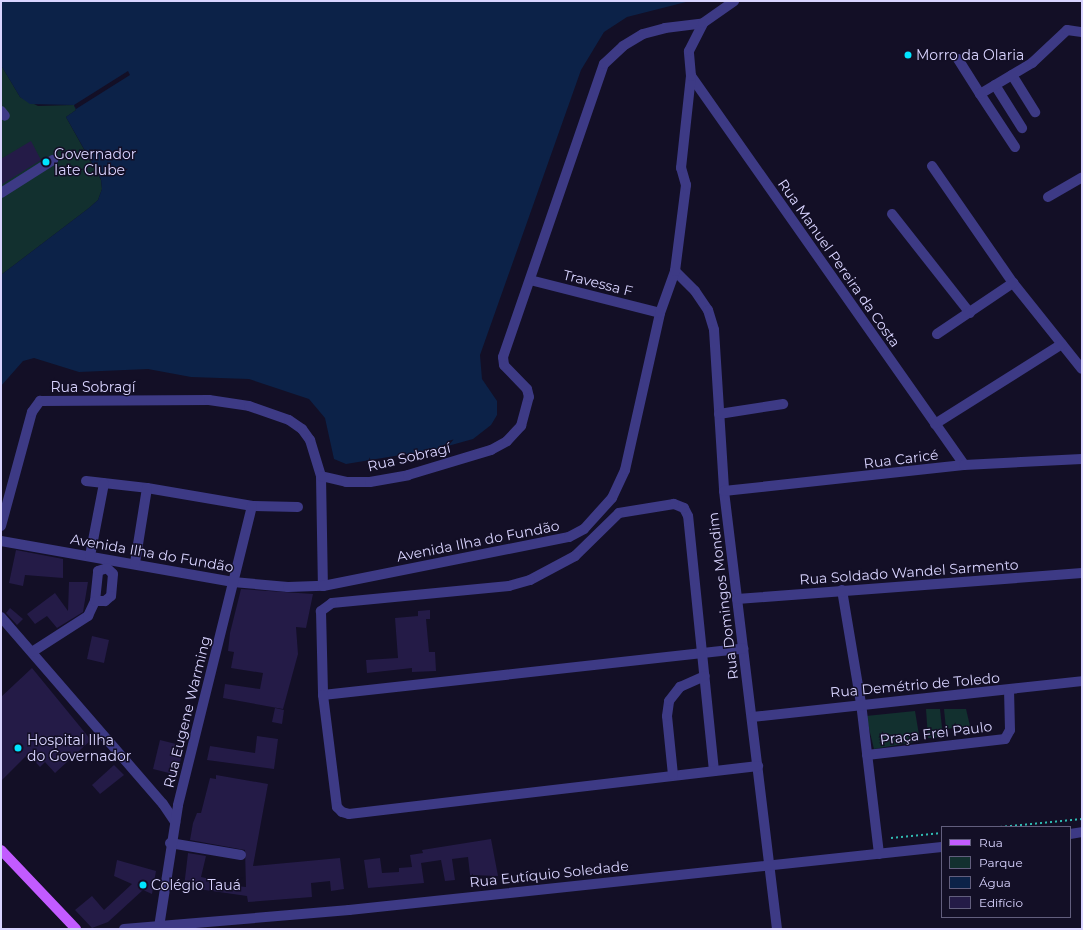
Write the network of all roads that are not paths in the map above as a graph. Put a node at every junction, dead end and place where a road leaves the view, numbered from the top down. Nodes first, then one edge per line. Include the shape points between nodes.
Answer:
1 (734, 1) edge
2 (703, 23) junction
3 (1082, 32) edge
4 (958, 59) dead end
5 (1012, 74) junction
6 (691, 76) junction
7 (995, 85) junction
8 (980, 94) junction
9 (1035, 112) dead end
10 (1022, 128) dead end
11 (1015, 147) dead end
12 (53, 160) dead end
13 (932, 166) dead end
14 (1082, 177) edge
15 (1, 193) edge
16 (1048, 197) dead end
17 (892, 214) dead end
18 (675, 271) junction
19 (530, 280) junction
20 (1013, 283) junction
21 (660, 313) junction
22 (970, 313) junction
23 (937, 334) dead end
24 (1062, 344) junction
25 (1082, 369) edge
26 (783, 404) dead end
27 (719, 414) junction
28 (935, 424) junction
29 (1082, 459) edge
30 (964, 465) junction
31 (321, 476) junction
32 (86, 482) dead end
33 (104, 483) junction
34 (147, 488) junction
35 (724, 491) junction
36 (252, 506) junction
37 (298, 507) dead end
38 (1, 526) edge
39 (1, 541) edge
40 (90, 556) junction
41 (135, 563) junction
42 (1082, 573) edge
43 (233, 582) junction
44 (323, 586) junction
45 (842, 590) junction
46 (737, 599) junction
47 (95, 601) dead end
48 (1, 617) edge
49 (743, 649) junction
50 (32, 652) junction
51 (702, 655) junction
52 (705, 676) junction
53 (1082, 681) edge
54 (1009, 690) junction
55 (323, 695) junction
56 (861, 703) junction
57 (752, 717) junction
58 (867, 755) junction
59 (758, 766) junction
60 (714, 771) junction
61 (673, 775) junction
62 (164, 804) junction
63 (178, 805) junction
64 (174, 822) junction
65 (1082, 832) edge
66 (1071, 834) edge
67 (170, 843) junction
68 (941, 847) edge
69 (1, 850) edge
70 (879, 854) junction
71 (241, 855) dead end
72 (770, 865) junction
73 (158, 928) edge
74 (76, 929) edge
75 (124, 929) edge
76 (777, 929) edge

1 - 2 street
2 - 6 street, Avenida Ilha do Fundão via 689,50
2 - 19 street, Rua Sobragí via 643,34 623,46 604,64
3 - 5 street via 1067,30 1032,63
4 - 8 street
5 - 7 street
5 - 9 street
6 - 18 street, Avenida Ilha do Fundão via 681,168 686,184
6 - 28 street, Rua Manuel Pereira da Costa
7 - 8 street
7 - 10 street
8 - 11 street
12 - 15 street
13 - 20 street
14 - 16 street
17 - 22 street
18 - 21 street, Avenida Ilha do Fundão
18 - 27 street, Rua Domingos Mondim via 695,291 708,310 714,330
19 - 21 street, Travessa F
19 - 31 street, Rua Sobragí via 503,357 504,365 527,389 529,403 521,426 507,441 491,450 377,480 346,482
20 - 22 street
20 - 24 street
21 - 44 street, Avenida Ilha do Fundão via 625,470 612,498 584,529 569,537
22 - 23 street
24 - 25 street
24 - 28 street
26 - 27 street
27 - 35 street, Rua Domingos Mondim
28 - 30 street, Rua Manuel Pereira da Costa
29 - 30 street, Rua Caricé
30 - 35 street, Rua Caricé
31 - 38 street, Rua Sobragí via 310,440 302,429 289,420 249,406 209,400 40,401 32,412
31 - 44 street
32 - 33 street
33 - 34 street
33 - 40 street
34 - 36 street
34 - 41 street
35 - 46 street, Rua Domingos Mondim
36 - 37 street
36 - 43 street, Rua Eugene Warming
39 - 40 street, Avenida Ilha do Fundão
40 - 41 street, Avenida Ilha do Fundão
41 - 43 street, Avenida Ilha do Fundão
42 - 45 street, Rua Soldado Wandel Sarmento via 906,588
43 - 44 street, Avenida Ilha do Fundão via 288,587
43 - 63 street, Rua Eugene Warming
45 - 46 street, Rua Soldado Wandel Sarmento
45 - 56 street
46 - 49 street, Rua Domingos Mondim
47 - 50 street via 88,616 82,621
48 - 50 street
49 - 51 street
49 - 57 street, Rua Domingos Mondim
50 - 62 street
51 - 52 street
51 - 55 street
51 - 55 street via 688,516 684,508 674,504 619,513 575,556 530,580 509,586 326,606 319,619
52 - 60 street
52 - 61 street via 680,687 669,701 667,716
53 - 54 street, Rua Demétrio de Toledo
54 - 56 street, Rua Demétrio de Toledo
54 - 58 street, Praça Frei Paulo via 1010,730 1005,739
55 - 61 street via 337,807 349,814
56 - 57 street, Rua Demétrio de Toledo
56 - 58 street
57 - 59 street, Rua Domingos Mondim
58 - 70 street
59 - 60 street
59 - 72 street, Rua Domingos Mondim
60 - 61 street
62 - 63 street
62 - 64 street
63 - 64 street, Rua Eugene Warming
64 - 67 street, Rua Eugene Warming
65 - 66 street
67 - 71 street
67 - 73 street, Rua Eugene Warming
68 - 70 street, Rua Eutíquio Soledade
69 - 74 main road
70 - 72 street, Rua Eutíquio Soledade
72 - 73 street, Rua Eutíquio Soledade
72 - 76 street, Rua Domingos Mondim
73 - 75 street, Rua Eutíquio Soledade

